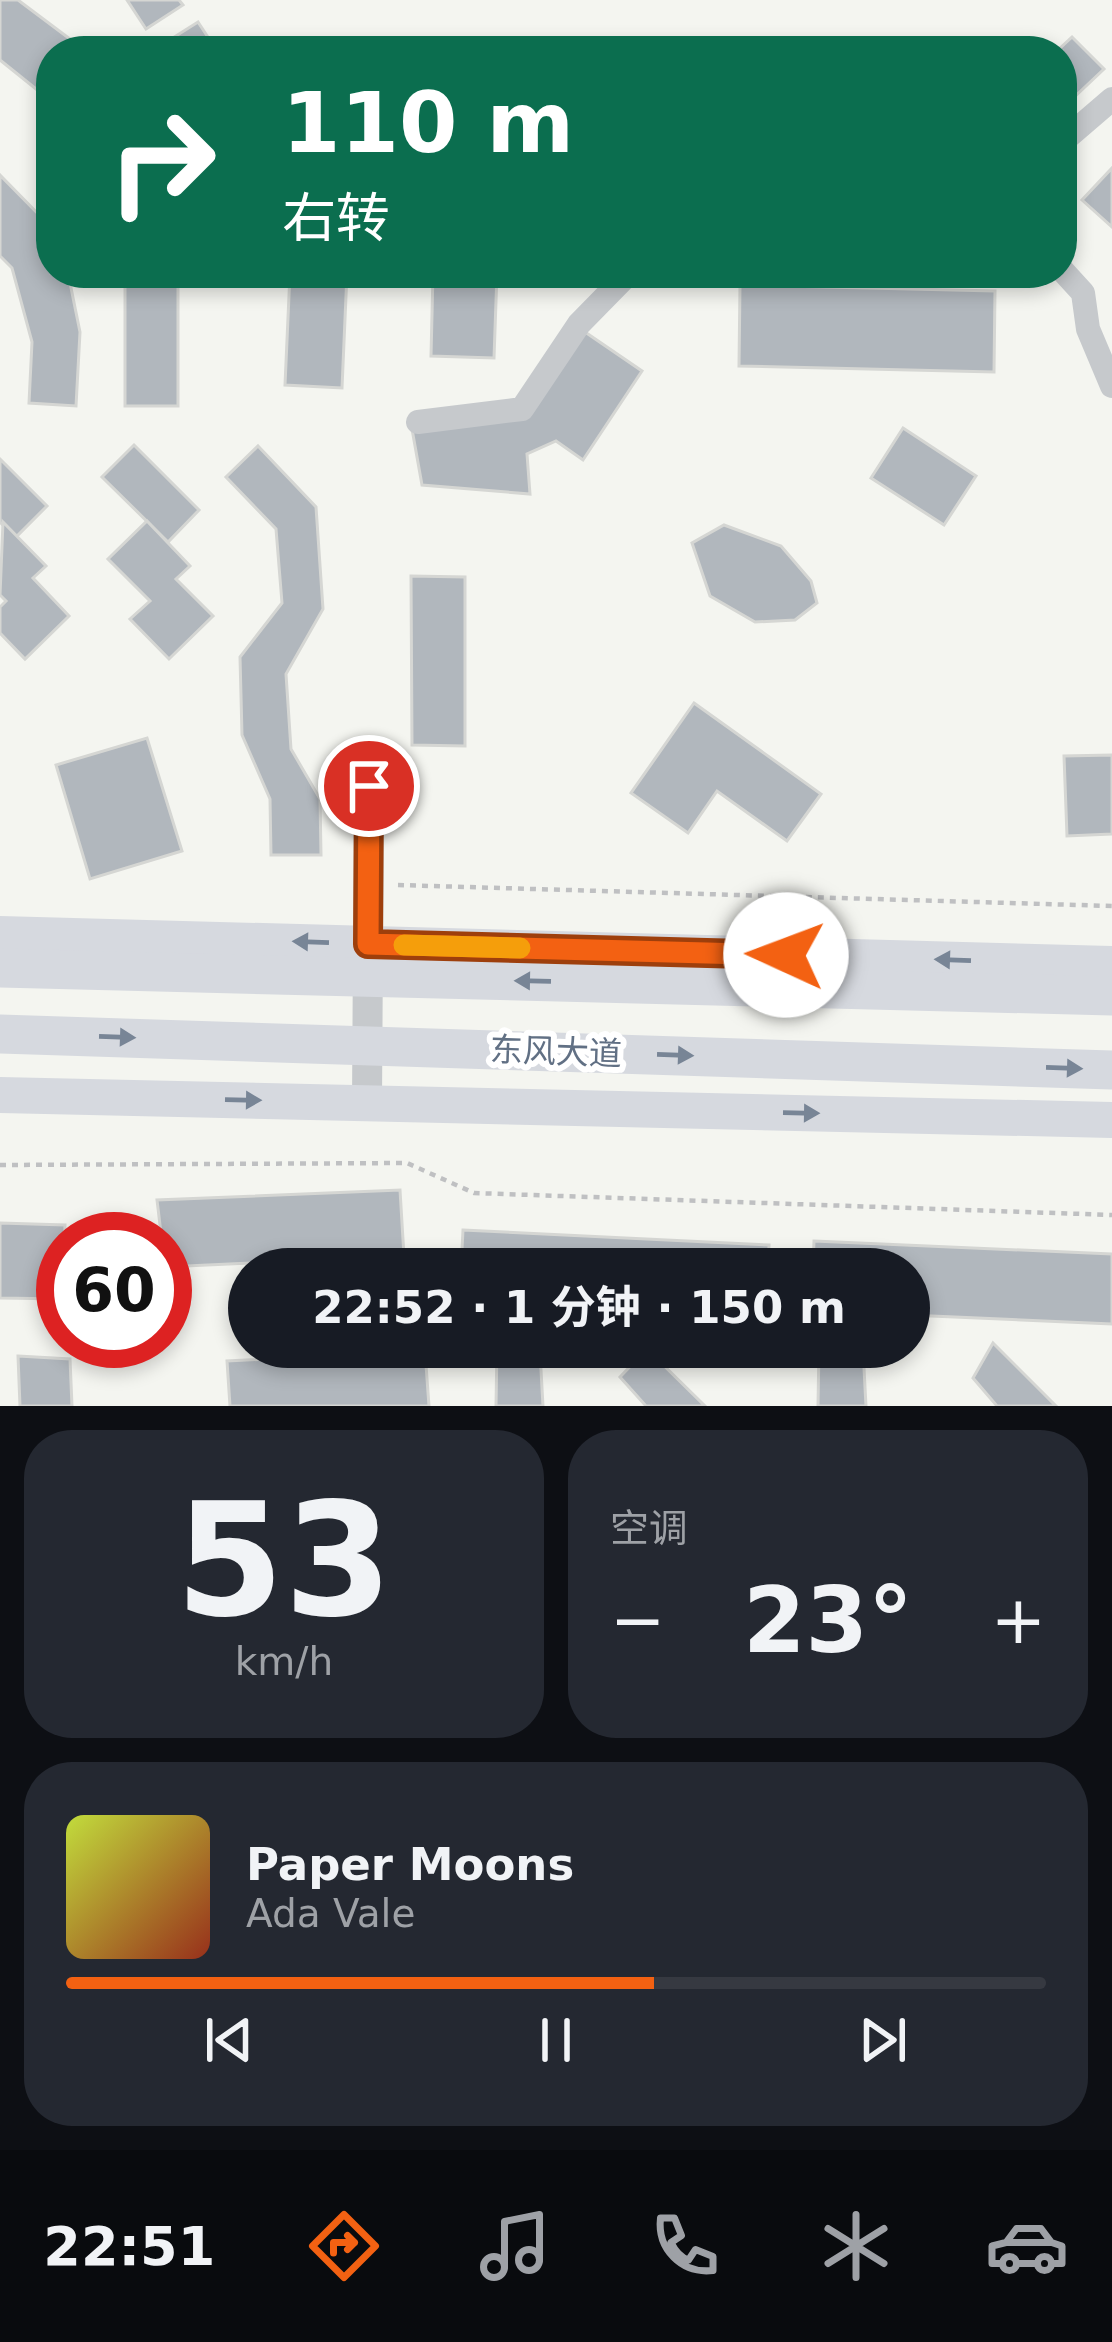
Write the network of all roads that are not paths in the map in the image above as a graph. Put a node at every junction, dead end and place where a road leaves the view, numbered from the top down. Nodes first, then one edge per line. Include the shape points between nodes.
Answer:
1 (1112, 99) edge
2 (1077, 129) edge
3 (1077, 286) edge
4 (614, 288) edge
5 (1112, 386) edge
6 (418, 422) dead end
7 (369, 786) dead end
8 (0, 934) edge
9 (368, 944) junction
10 (1112, 964) edge
11 (0, 968) edge
12 (1112, 996) edge
13 (0, 1034) edge
14 (1112, 1070) edge
15 (0, 1095) edge
16 (367, 1103) junction
17 (1112, 1120) edge

1 - 2 street
3 - 5 street
4 - 6 street via 579,324 522,409
7 - 9 street
9 -> 8 main road
10 -> 9 main road
9 - 16 street
12 -> 11 highway, 东风大道
13 -> 14 highway, 东风大道
15 -> 16 main road
16 -> 17 main road

